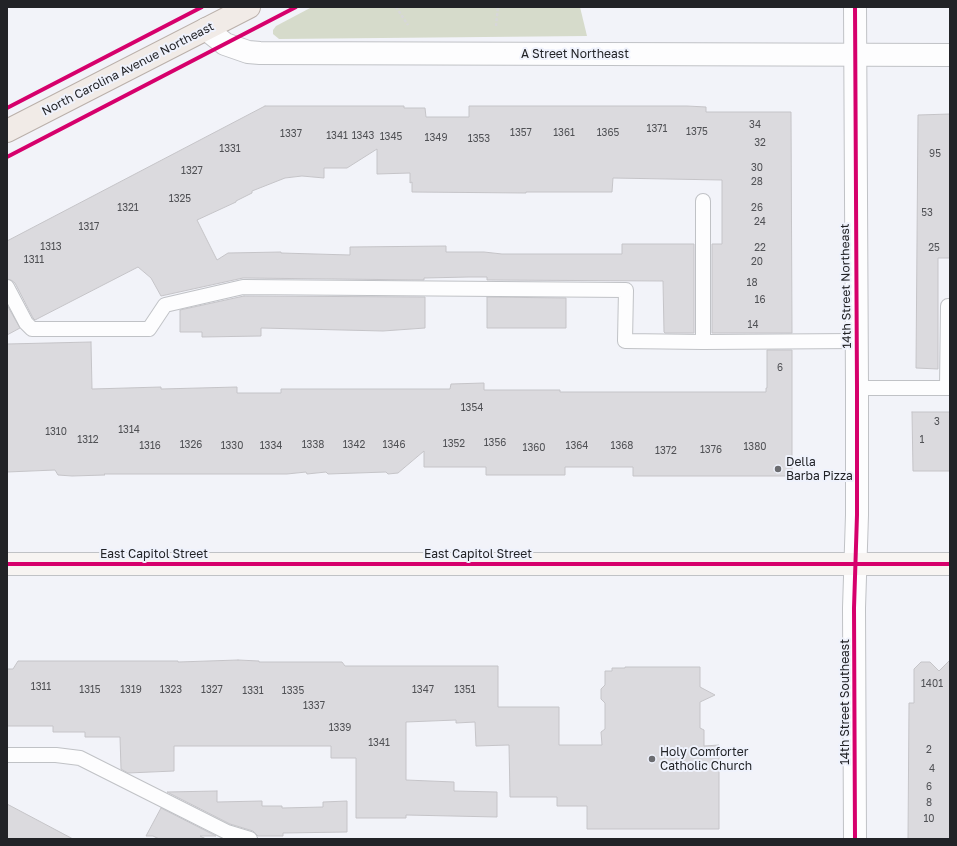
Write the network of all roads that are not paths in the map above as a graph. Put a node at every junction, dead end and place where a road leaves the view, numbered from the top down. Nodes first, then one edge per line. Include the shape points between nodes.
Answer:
1 (249, 7) edge
2 (854, 7) edge
3 (206, 29) junction
4 (855, 55) junction
5 (950, 55) edge
6 (7, 131) edge
7 (703, 201) dead end
8 (7, 287) edge
9 (950, 306) edge
10 (856, 341) junction
11 (702, 342) junction
12 (857, 388) junction
13 (949, 388) edge
14 (7, 564) edge
15 (855, 564) junction
16 (950, 564) edge
17 (7, 755) edge
18 (250, 839) edge
19 (855, 839) edge

1 - 3 main road, North Carolina Avenue Northeast
2 - 4 street, 14th Street Northeast
3 - 4 street, A Street Northeast via 225,44 248,52 260,53
3 - 6 main road, North Carolina Avenue Northeast
4 - 5 street, A Street Northeast
4 - 10 street, 14th Street Northeast
7 - 11 lane
8 - 11 lane via 26,323 32,329 149,329 165,305 243,287 626,290 626,341
9 - 13 lane
10 - 11 lane
10 - 12 street, 14th Street Northeast
12 - 13 lane
12 - 15 street, 14th Street Northeast
14 - 15 main road, East Capitol Street
15 - 16 main road, East Capitol Street
15 - 19 street, 14th Street Southeast
17 - 18 lane via 56,755 80,758 227,832

